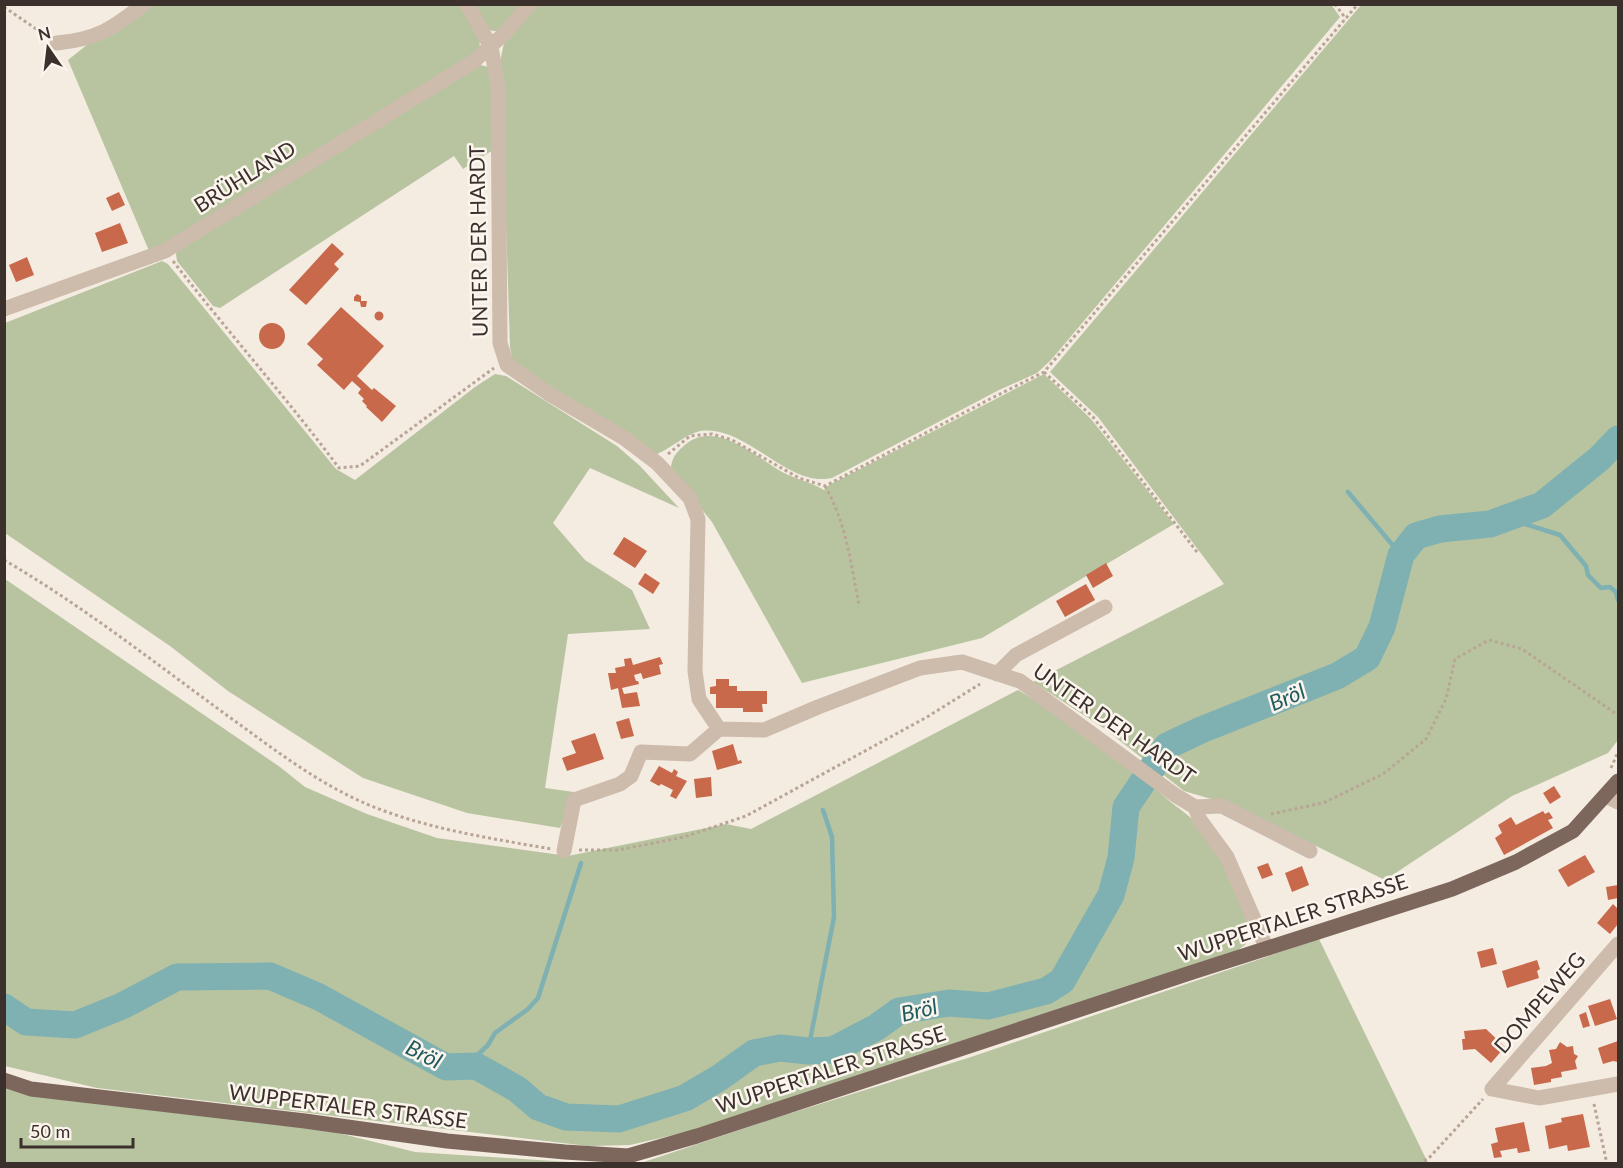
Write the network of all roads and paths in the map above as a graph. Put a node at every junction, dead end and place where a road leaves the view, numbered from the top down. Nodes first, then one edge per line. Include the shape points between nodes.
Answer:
1 (144, 4) edge
2 (467, 4) edge
3 (530, 4) edge
4 (1335, 4) edge
5 (1358, 4) edge
6 (4, 7) edge
7 (1346, 18) junction
8 (57, 43) joint
9 (491, 47) junction
10 (165, 251) junction
11 (4, 309) edge
12 (506, 360) junction
13 (1044, 372) junction
14 (657, 463) junction
15 (825, 486) junction
16 (1197, 552) dead end
17 (4, 560) edge
18 (859, 606) dead end
19 (1104, 607) dead end
20 (998, 674) junction
21 (1618, 715) edge
22 (719, 729) junction
23 (1618, 781) edge
24 (1612, 799) edge
25 (1195, 807) junction
26 (1249, 819) junction
27 (564, 850) junction
28 (1310, 851) dead end
29 (1618, 944) edge
30 (1267, 949) junction
31 (4, 1080) edge
32 (1618, 1084) edge
33 (1492, 1089) junction
34 (1590, 1089) junction
35 (1419, 1164) edge
36 (1607, 1164) edge

1 - 8 street via 115,27 83,41
2 - 9 street, UNTER DER HARDT
3 - 9 street, BRÜHLAND
4 - 7 path
5 - 7 path
6 - 8 path
7 - 13 path
9 - 10 street, BRÜHLAND
9 - 12 street, UNTER DER HARDT via 498,86 500,322
10 - 11 street, BRÜHLAND
10 - 12 path via 339,468 360,466
12 - 14 street, UNTER DER HARDT via 551,395 624,438
13 - 15 path
13 - 16 path via 1093,417
14 - 15 path via 690,436 712,434 732,440 799,478
14 - 22 street, UNTER DER HARDT via 690,498 698,519 694,671 699,699
15 - 18 path via 848,542
17 - 27 path via 50,586 301,769 363,802 491,839
19 - 20 street via 1016,655
20 - 22 street, UNTER DER HARDT via 962,662 920,668 764,730
20 - 25 street, UNTER DER HARDT via 1020,681
20 - 27 path via 746,816 684,837 618,850
21 - 26 path via 1522,649 1489,640 1455,659 1446,699 1426,739 1383,774 1323,803
22 - 27 street via 690,754 640,752 631,776 620,784 574,800
23 - 24 main road, WUPPERTALER STRASSE
24 - 30 main road, WUPPERTALER STRASSE via 1573,831 1516,862 1452,889
25 - 26 street via 1222,806
25 - 30 street, UNTER DER HARDT via 1227,857
26 - 28 street
29 - 33 street, DOMPEWEG
30 - 31 main road, WUPPERTALER STRASSE via 628,1156 447,1141 30,1089
32 - 34 street
33 - 34 street via 1539,1098
33 - 35 path
34 - 36 path

